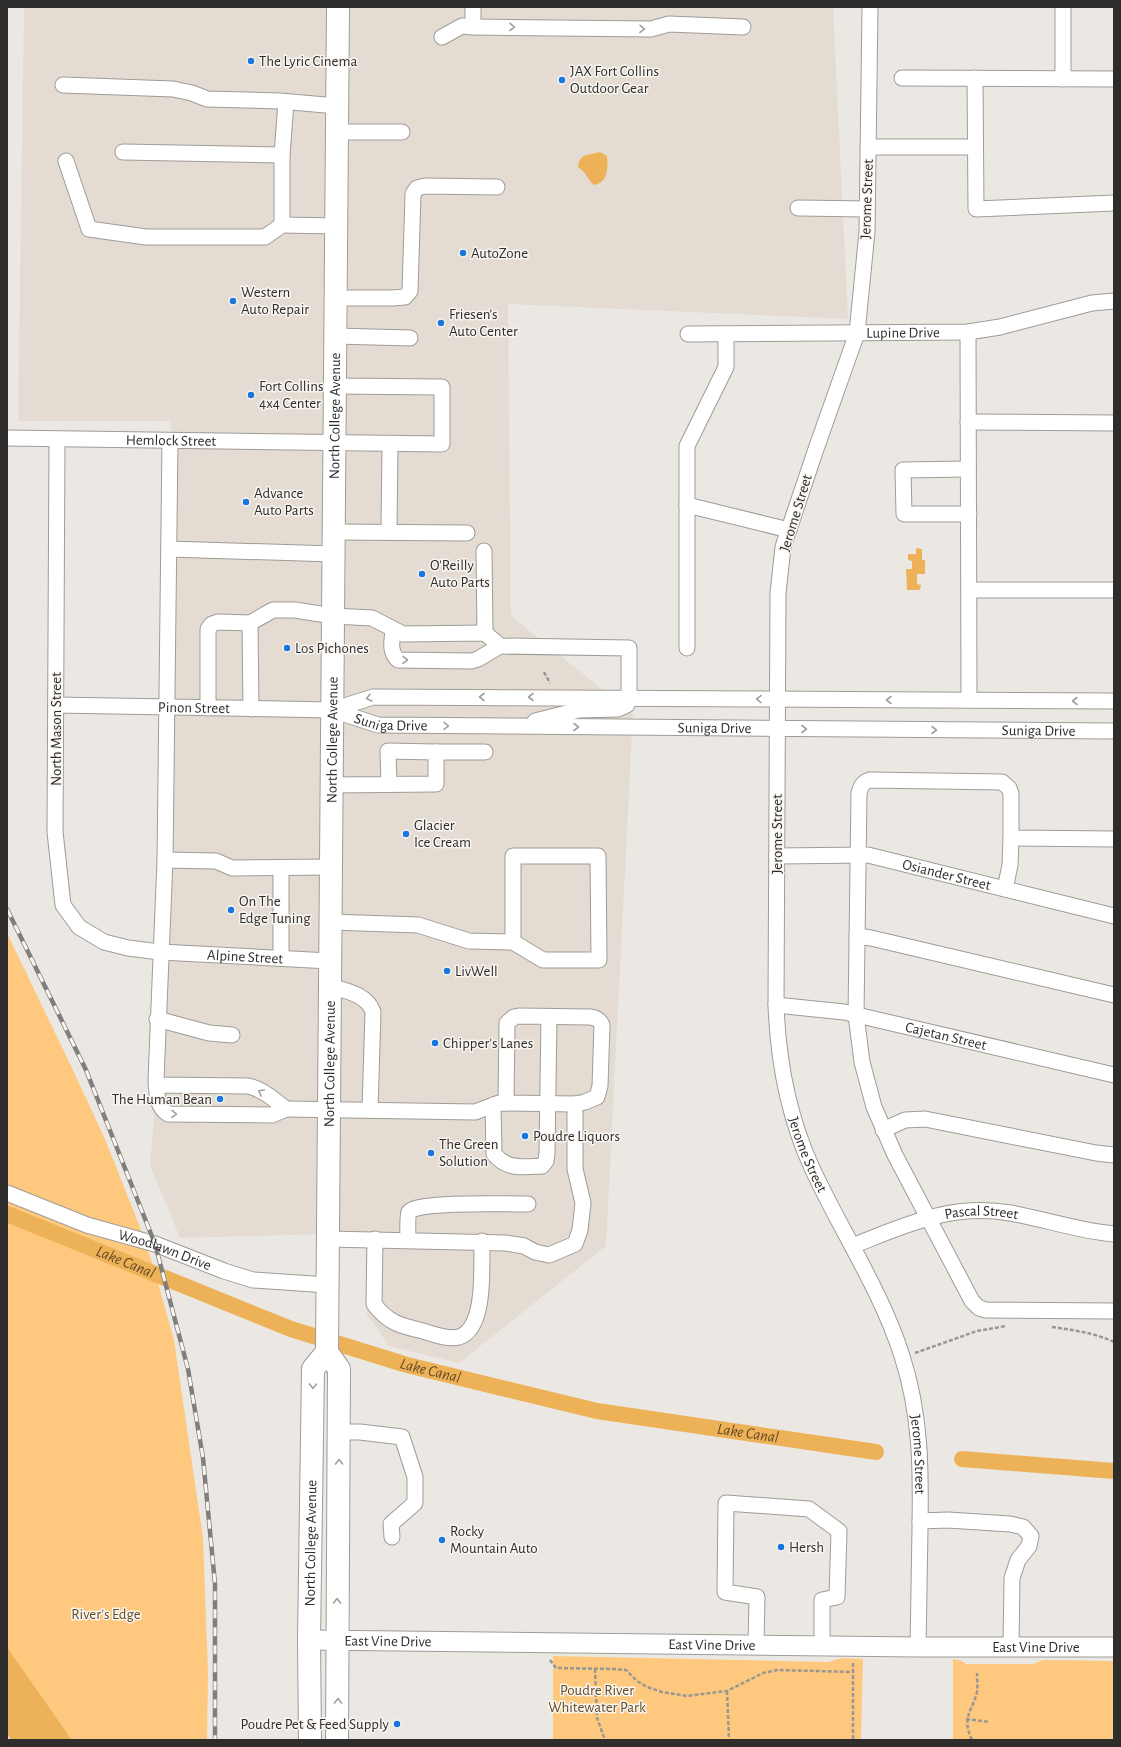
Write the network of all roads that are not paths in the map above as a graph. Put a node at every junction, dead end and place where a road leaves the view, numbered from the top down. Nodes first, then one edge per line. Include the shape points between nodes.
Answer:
1 (338, 7) edge
2 (472, 7) edge
3 (870, 7) edge
4 (1063, 7) edge
5 (473, 27) junction
6 (743, 27) dead end
7 (442, 37) dead end
8 (902, 78) dead end
9 (974, 78) junction
10 (1063, 79) junction
11 (1114, 79) edge
12 (62, 85) dead end
13 (286, 102) junction
14 (337, 106) junction
15 (337, 132) junction
16 (402, 132) dead end
17 (868, 147) junction
18 (975, 147) junction
19 (123, 152) dead end
20 (282, 155) junction
21 (66, 162) dead end
22 (497, 187) dead end
23 (1114, 203) edge
24 (798, 208) dead end
25 (867, 209) junction
26 (282, 225) junction
27 (336, 226) junction
28 (336, 298) junction
29 (1114, 301) edge
30 (968, 332) junction
31 (857, 333) junction
32 (688, 334) dead end
33 (726, 335) junction
34 (335, 336) junction
35 (410, 338) dead end
36 (335, 386) junction
37 (968, 422) junction
38 (1114, 423) edge
39 (7, 438) edge
40 (57, 440) junction
41 (170, 441) junction
42 (335, 444) junction
43 (390, 444) junction
44 (968, 469) junction
45 (687, 505) junction
46 (969, 514) junction
47 (789, 530) junction
48 (389, 531) junction
49 (334, 532) junction
50 (467, 533) dead end
51 (169, 549) junction
52 (484, 551) dead end
53 (334, 554) junction
54 (969, 590) junction
55 (1114, 590) edge
56 (333, 616) junction
57 (250, 623) junction
58 (393, 630) junction
59 (485, 633) junction
60 (500, 646) junction
61 (687, 648) dead end
62 (629, 698) junction
63 (778, 699) junction
64 (969, 700) junction
65 (1114, 701) edge
66 (56, 705) junction
67 (167, 707) junction
68 (208, 708) junction
69 (252, 709) junction
70 (332, 710) junction
71 (514, 726) junction
72 (778, 729) junction
73 (1114, 731) edge
74 (436, 752) junction
75 (485, 752) dead end
76 (389, 784) junction
77 (331, 785) junction
78 (1011, 838) junction
79 (1114, 839) edge
80 (858, 854) junction
81 (778, 856) junction
82 (165, 860) junction
83 (331, 867) junction
84 (280, 868) junction
85 (1005, 889) junction
86 (1114, 916) edge
87 (331, 922) junction
88 (857, 936) junction
89 (513, 942) junction
90 (160, 952) junction
91 (281, 958) junction
92 (330, 961) junction
93 (330, 986) junction
94 (1114, 995) edge
95 (776, 1005) junction
96 (856, 1015) junction
97 (549, 1017) junction
98 (157, 1018) junction
99 (232, 1035) dead end
100 (1114, 1075) edge
101 (156, 1085) junction
102 (499, 1104) junction
103 (547, 1104) junction
104 (575, 1104) junction
105 (286, 1109) junction
106 (329, 1110) junction
107 (370, 1110) junction
108 (883, 1130) junction
109 (1114, 1155) edge
110 (7, 1193) edge
111 (528, 1204) dead end
112 (928, 1217) junction
113 (1114, 1234) edge
114 (328, 1239) junction
115 (375, 1240) junction
116 (408, 1240) junction
117 (482, 1241) junction
118 (852, 1246) junction
119 (328, 1285) junction
120 (1114, 1311) edge
121 (327, 1352) junction
122 (339, 1432) junction
123 (920, 1520) junction
124 (392, 1537) dead end
125 (309, 1640) junction
126 (337, 1640) junction
127 (756, 1645) junction
128 (822, 1646) junction
129 (918, 1647) junction
130 (1011, 1647) junction
131 (1114, 1647) edge
132 (310, 1740) edge
133 (337, 1740) edge

1 - 14 highway, North College Avenue
2 - 5 street
3 - 17 street, Jerome Street
4 - 10 street
5 -> 6 street via 652,29 669,24
5 - 7 street via 462,26
8 - 9 street
9 - 10 street
9 - 18 street
10 - 11 street
12 - 13 street via 173,88 207,99
13 - 14 street
13 - 20 street
14 - 15 highway, North College Avenue
15 - 16 street
15 - 27 highway, North College Avenue
17 - 18 street
17 - 25 street, Jerome Street
18 - 23 street via 976,210
19 - 20 street
20 - 26 street
21 - 26 street via 89,229 146,237 265,237
22 - 28 street via 417,188 413,194 410,291 405,297
24 - 25 street
25 - 31 street, Jerome Street
26 - 27 street
27 - 28 highway, North College Avenue
28 - 34 highway, North College Avenue
29 - 30 street, Lupine Drive via 1092,303 1000,327
30 - 31 street, Lupine Drive
30 - 37 street
31 - 33 street, Lupine Drive
31 - 47 street, Jerome Street
32 - 33 street, Lupine Drive
33 - 45 street via 726,367 687,446
34 - 35 street
34 - 36 highway, North College Avenue
36 - 42 highway, North College Avenue
36 - 43 street, Hemlock Street via 442,387 442,444
37 - 38 street
37 - 44 street
39 - 40 street, Hemlock Street
40 - 41 street, Hemlock Street
40 - 66 street, North Mason Street
41 - 42 street, Hemlock Street
41 - 51 street
42 - 43 street, Hemlock Street
42 - 49 highway, North College Avenue
43 - 48 street
44 - 46 street
44 - 46 street via 903,470 904,514
45 - 47 street
45 - 61 street
46 - 54 street
47 - 63 street, Jerome Street via 778,593
48 - 49 street
48 - 50 street
49 - 53 highway, North College Avenue
51 - 53 street
51 - 67 street
52 - 59 street
53 - 56 highway, North College Avenue
54 - 55 street
54 - 64 street
56 - 57 street via 295,610 273,610
56 - 58 street via 372,618
56 - 70 highway, North College Avenue
57 - 68 street via 218,622 208,629
57 - 69 street
58 - 59 street via 403,634
58 -> 60 street via 392,650 398,660 472,661
59 - 60 street
60 - 62 street via 629,648
63 -> 62 street, Suniga Drive
62 -> 70 street, Suniga Drive via 373,697
62 - 71 street via 627,705 618,709 579,710
64 -> 63 street, Suniga Drive
63 - 72 street, Jerome Street
65 -> 64 street, Suniga Drive
66 - 67 street, Pinon Street
66 - 90 street, North Mason Street via 55,832 62,905 79,927 104,942
67 - 68 street, Pinon Street
67 - 82 street
68 - 69 street, Pinon Street
69 - 70 street, Pinon Street
70 -> 71 street, Suniga Drive via 378,725
70 - 77 highway, North College Avenue
71 -> 72 street, Suniga Drive
72 -> 73 street, Suniga Drive
72 - 81 street, Jerome Street
74 - 75 street
74 - 76 street via 436,784
74 - 76 street via 388,751
76 - 77 street
77 - 83 highway, North College Avenue
78 - 79 street
78 - 80 street via 1011,794 1002,782 870,780 861,786 858,793
78 - 85 street via 1010,865
80 - 81 street, Osiander Street
80 - 85 street, Osiander Street
80 - 88 street
81 - 95 street, Jerome Street
82 - 84 street via 216,861 232,868
82 - 90 street
83 - 84 street
83 - 87 highway, North College Avenue
84 - 91 street
85 - 86 street, Osiander Street
87 - 89 street via 418,924 469,941
87 - 92 highway, North College Avenue
88 - 94 street
88 - 96 street
89 - 89 street via 543,960 599,960 598,856 513,856
90 - 91 street, Alpine Street
90 - 98 street
91 - 92 street, Alpine Street
92 - 93 highway, North College Avenue
93 - 106 highway, North College Avenue
93 - 107 street via 356,994 370,1005 373,1012
95 - 96 street, Cajetan Street
95 - 118 street, Jerome Street via 779,1051 800,1136 812,1168
96 - 100 street, Cajetan Street
96 - 108 street via 867,1086
97 - 102 street via 518,1016 507,1023
97 - 103 street
97 - 104 street via 590,1017 596,1018 602,1025 600,1086 597,1097
98 - 99 street via 209,1033
98 - 101 street
105 -> 101 street via 254,1087
101 -> 105 street via 159,1106 168,1114 272,1115
102 - 103 street
102 - 103 street via 494,1154 501,1162 516,1168 542,1166 546,1160
102 - 107 street via 475,1112
103 - 104 street
104 - 117 street via 574,1169 583,1203 576,1244 549,1255 524,1246
105 - 106 street
106 - 107 street
106 - 114 highway, North College Avenue
108 - 109 street via 905,1120 925,1119
108 - 112 street
110 - 119 street, Woodlawn Drive via 87,1225 155,1244 253,1280
111 - 116 street via 450,1204 412,1210 409,1214
112 - 113 street, Pascal Street via 961,1210 985,1210
112 - 118 street, Pascal Street
112 - 120 street via 972,1301 979,1308
114 - 115 street
114 - 119 highway, North College Avenue
115 - 116 street
115 - 117 street via 374,1304 380,1312 403,1327 452,1338 465,1334 473,1324 481,1299
116 - 117 street
118 - 123 street, Jerome Street via 890,1322 912,1393 919,1434
119 - 121 highway, North College Avenue
121 - 122 highway, North College Avenue via 339,1369
121 -> 125 highway, North College Avenue via 313,1369
122 - 124 street via 402,1437 415,1477 415,1503 391,1524
126 -> 122 highway, North College Avenue
123 - 129 street, Jerome Street
123 - 130 street via 1010,1524 1023,1527 1031,1536 1029,1546 1018,1560 1012,1578
125 - 126 main road, East Vine Drive
125 - 132 highway, North College Avenue
126 - 127 main road, East Vine Drive
133 -> 126 highway, North College Avenue
127 - 128 main road, East Vine Drive
127 - 128 street via 757,1598 725,1592 726,1503 809,1509 839,1531 837,1597 822,1600
128 - 129 main road, East Vine Drive
129 - 130 main road, East Vine Drive
130 - 131 main road, East Vine Drive

